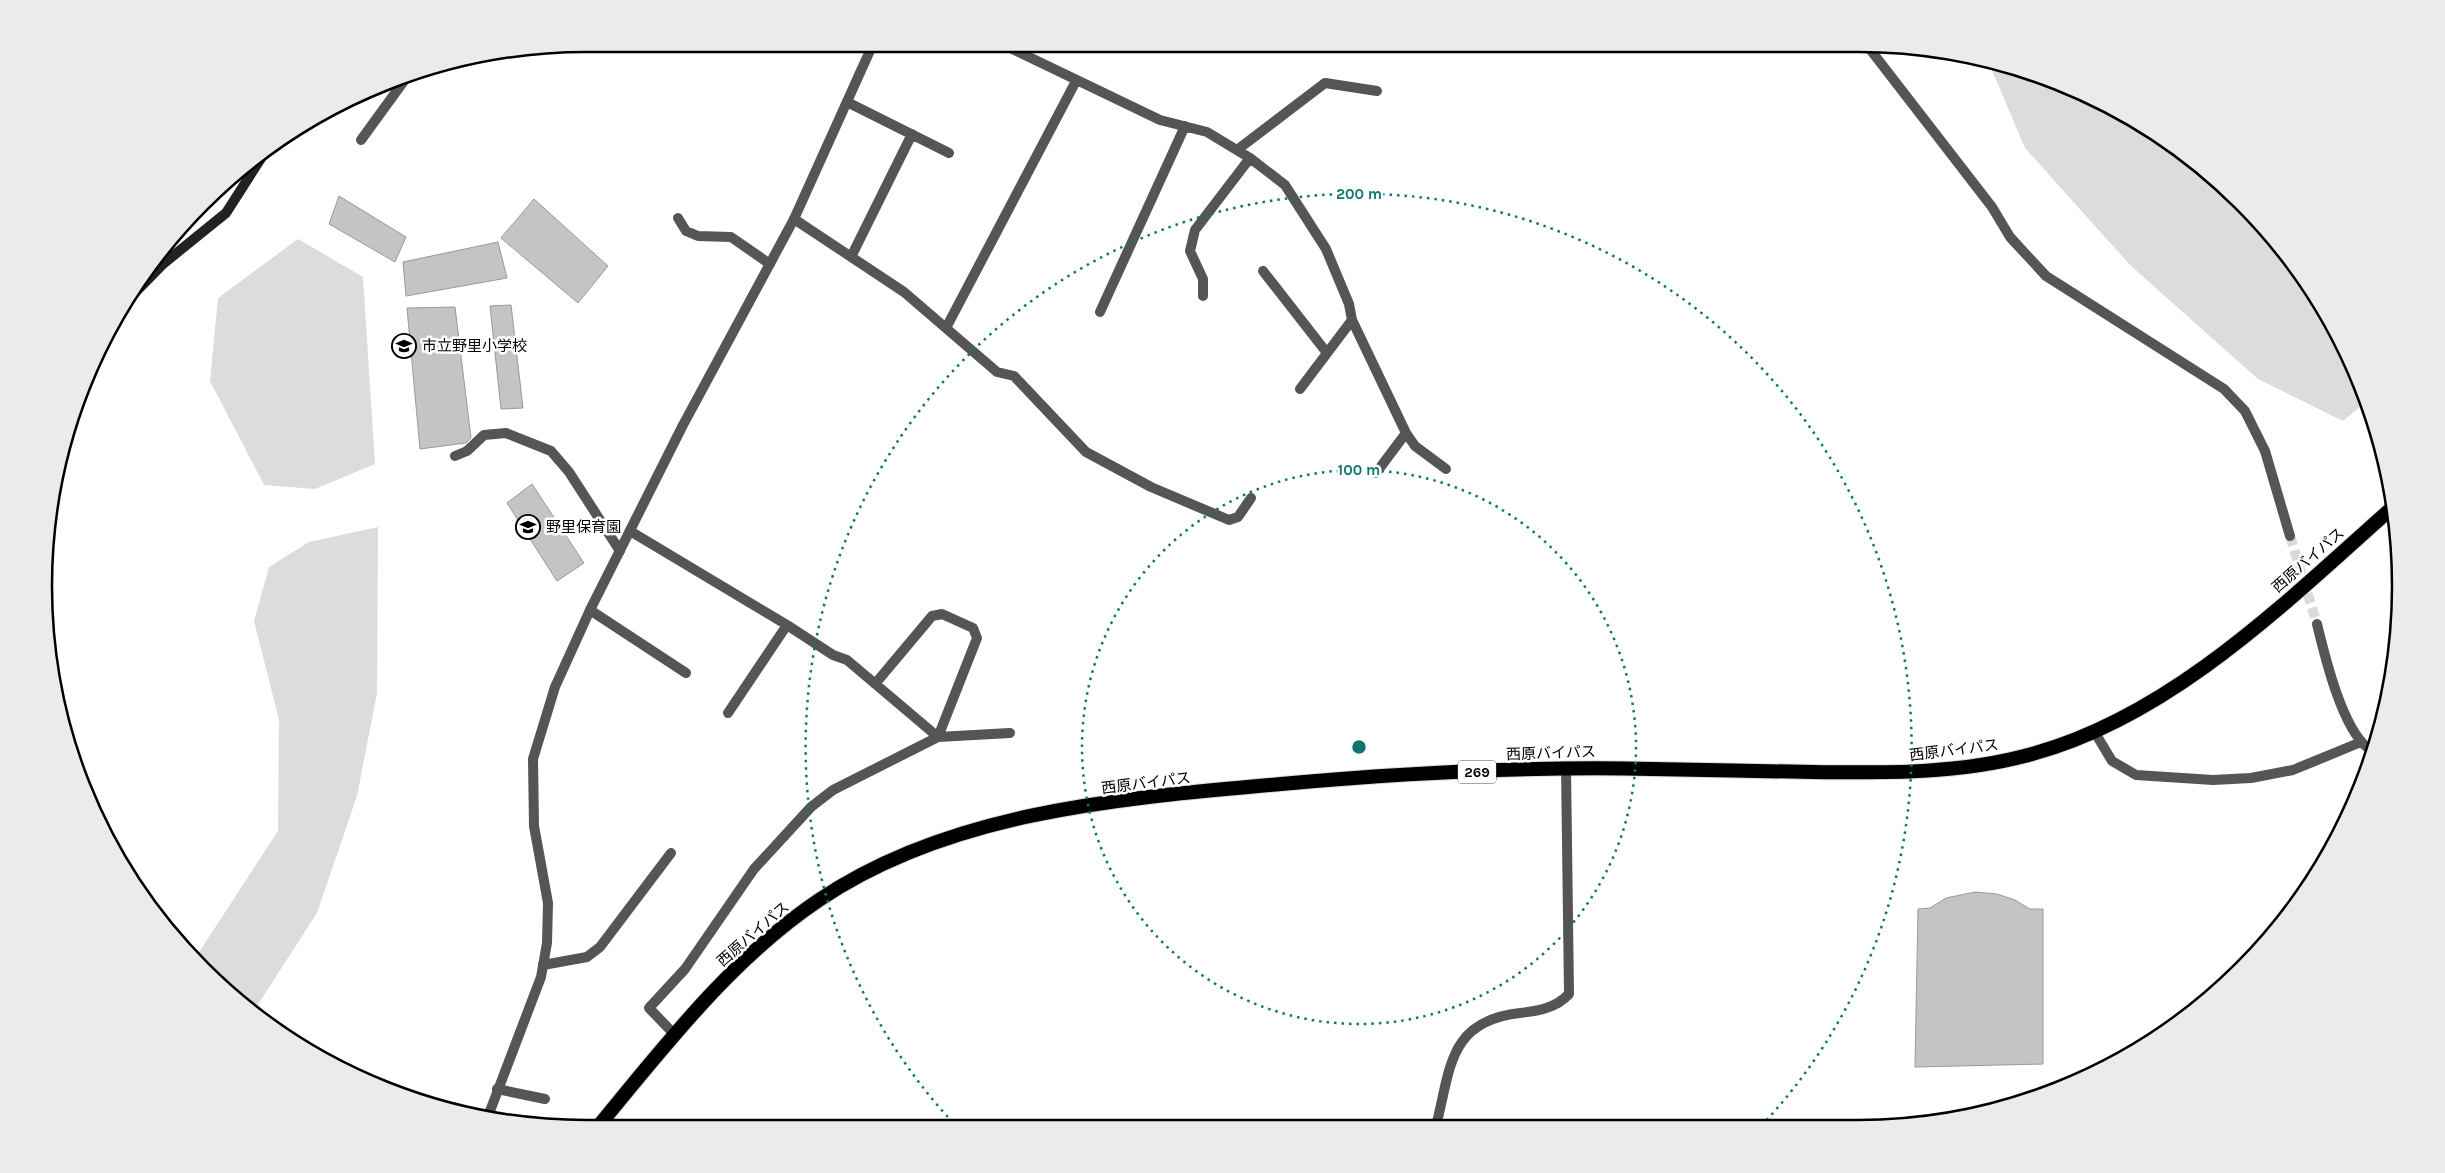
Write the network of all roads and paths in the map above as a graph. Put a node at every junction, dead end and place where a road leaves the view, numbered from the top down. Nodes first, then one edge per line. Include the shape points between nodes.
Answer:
1 (869, 52) edge
2 (1018, 52) edge
3 (1873, 53) edge
4 (1076, 81) junction
5 (400, 86) edge
6 (1378, 91) dead end
7 (847, 102) junction
8 (1185, 126) junction
9 (912, 134) junction
10 (361, 140) dead end
11 (1237, 150) junction
12 (949, 153) dead end
13 (1250, 158) junction
14 (255, 168) edge
15 (678, 218) dead end
16 (794, 219) junction
17 (851, 257) junction
18 (770, 264) junction
19 (1263, 271) dead end
20 (155, 273) edge
21 (1203, 296) dead end
22 (1100, 312) dead end
23 (1352, 320) junction
24 (946, 328) junction
25 (1327, 353) junction
26 (1300, 389) dead end
27 (1406, 432) junction
28 (455, 456) dead end
29 (1446, 469) dead end
30 (1376, 473) dead end
31 (1251, 498) dead end
32 (2387, 512) edge
33 (630, 531) junction
34 (2290, 536) tunnel mouth
35 (620, 551) junction
36 (590, 610) junction
37 (2317, 624) tunnel mouth
38 (787, 625) junction
39 (686, 673) dead end
40 (875, 684) junction
41 (728, 713) dead end
42 (2094, 731) junction
43 (1010, 734) dead end
44 (938, 738) junction
45 (2360, 742) junction
46 (2367, 747) edge
47 (1566, 767) junction
48 (671, 853) dead end
49 (543, 965) junction
50 (675, 1035) junction
51 (498, 1089) junction
52 (545, 1099) dead end
53 (490, 1111) edge
54 (604, 1120) edge
55 (1438, 1120) edge

1 - 7 street
2 - 4 street
3 - 34 street via 1992,206 2010,237 2046,276 2224,389 2245,412 2266,451
4 - 8 street via 1160,120
4 - 24 street
5 - 10 street
6 - 11 street via 1325,83
7 - 9 street
7 - 16 street
8 - 11 street via 1207,132
8 - 22 street
9 - 12 street
9 - 17 street
11 - 13 street
13 - 21 street via 1195,230 1190,250 1203,279
13 - 23 street via 1285,185 1326,249 1349,304
14 - 20 main road via 226,213
15 - 18 street via 686,230 698,236 731,236
16 - 17 street
16 - 18 street
17 - 24 street via 904,292
18 - 33 street
19 - 25 street
23 - 25 street
23 - 27 street
24 - 31 street via 997,372 1014,376 1086,452 1151,487 1229,520 1238,517
25 - 26 street
27 - 29 street via 1415,446
27 - 30 street
28 - 35 street via 467,451 484,435 506,433 551,451 569,472
32 - 42 highway, 西原バイパス / 269 via 2239,640 2149,703
33 - 35 street
33 - 38 street
35 - 36 street
36 - 39 street
36 - 49 street via 555,687 533,759 534,826 548,903
37 - 45 street via 2335,687
38 - 40 street via 847,660
38 - 41 street
40 - 44 street
40 - 44 street via 932,616 942,614 973,628 977,638
42 - 45 street via 2112,761 2136,775 2213,780 2251,778 2293,770
42 - 47 highway, 西原バイパス / 269 via 2036,753 1983,765 1925,772
43 - 44 street
44 - 50 street via 833,790 811,807 754,869 685,968 649,1008
45 - 46 street
47 - 50 highway, 西原バイパス / 269 via 1232,788 1052,812 989,824 891,860 819,900 732,973
47 - 55 street via 1569,994 1552,1006 1484,1021 1470,1032 1456,1048
48 - 49 street via 600,947 588,957
49 - 51 street
50 - 54 highway, 西原バイパス / 269
51 - 52 street
51 - 53 street

